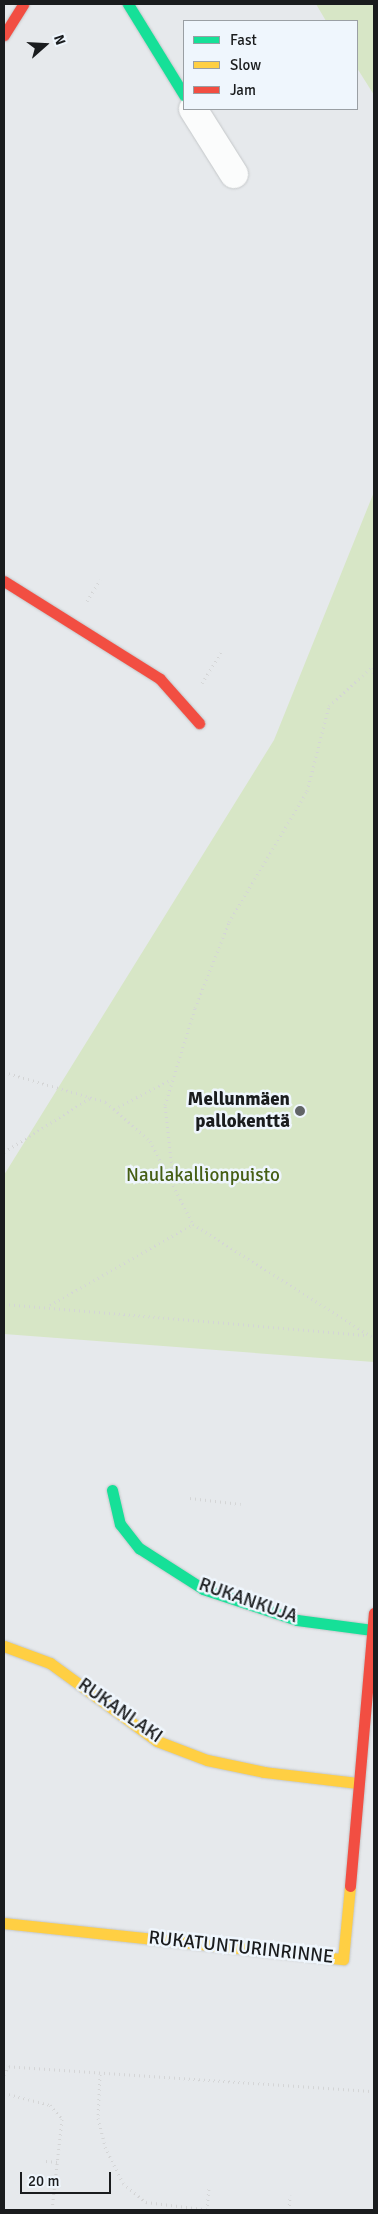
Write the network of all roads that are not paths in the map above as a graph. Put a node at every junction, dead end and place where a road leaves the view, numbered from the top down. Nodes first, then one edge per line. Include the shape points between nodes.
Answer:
1 (24, 4) edge
2 (128, 4) edge
3 (4, 35) edge
4 (183, 93) edge
5 (193, 110) edge
6 (234, 174) dead end
7 (4, 581) edge
8 (199, 722) dead end
9 (112, 1490) dead end
10 (374, 1613) edge
11 (372, 1630) junction
12 (4, 1646) edge
13 (358, 1783) junction
14 (4, 1923) edge

1 - 3 street
2 - 4 street
5 - 6 street
7 - 8 street via 160,679
9 - 11 street, RUKANKUJA via 120,1524 139,1548 202,1589 297,1620
10 - 11 street, RUKATUNTURINRINNE
11 - 13 street, RUKATUNTURINRINNE
12 - 13 street, RUKANLAKI via 50,1663 157,1741 207,1760 264,1772
13 - 14 street, RUKATUNTURINRINNE via 343,1959

